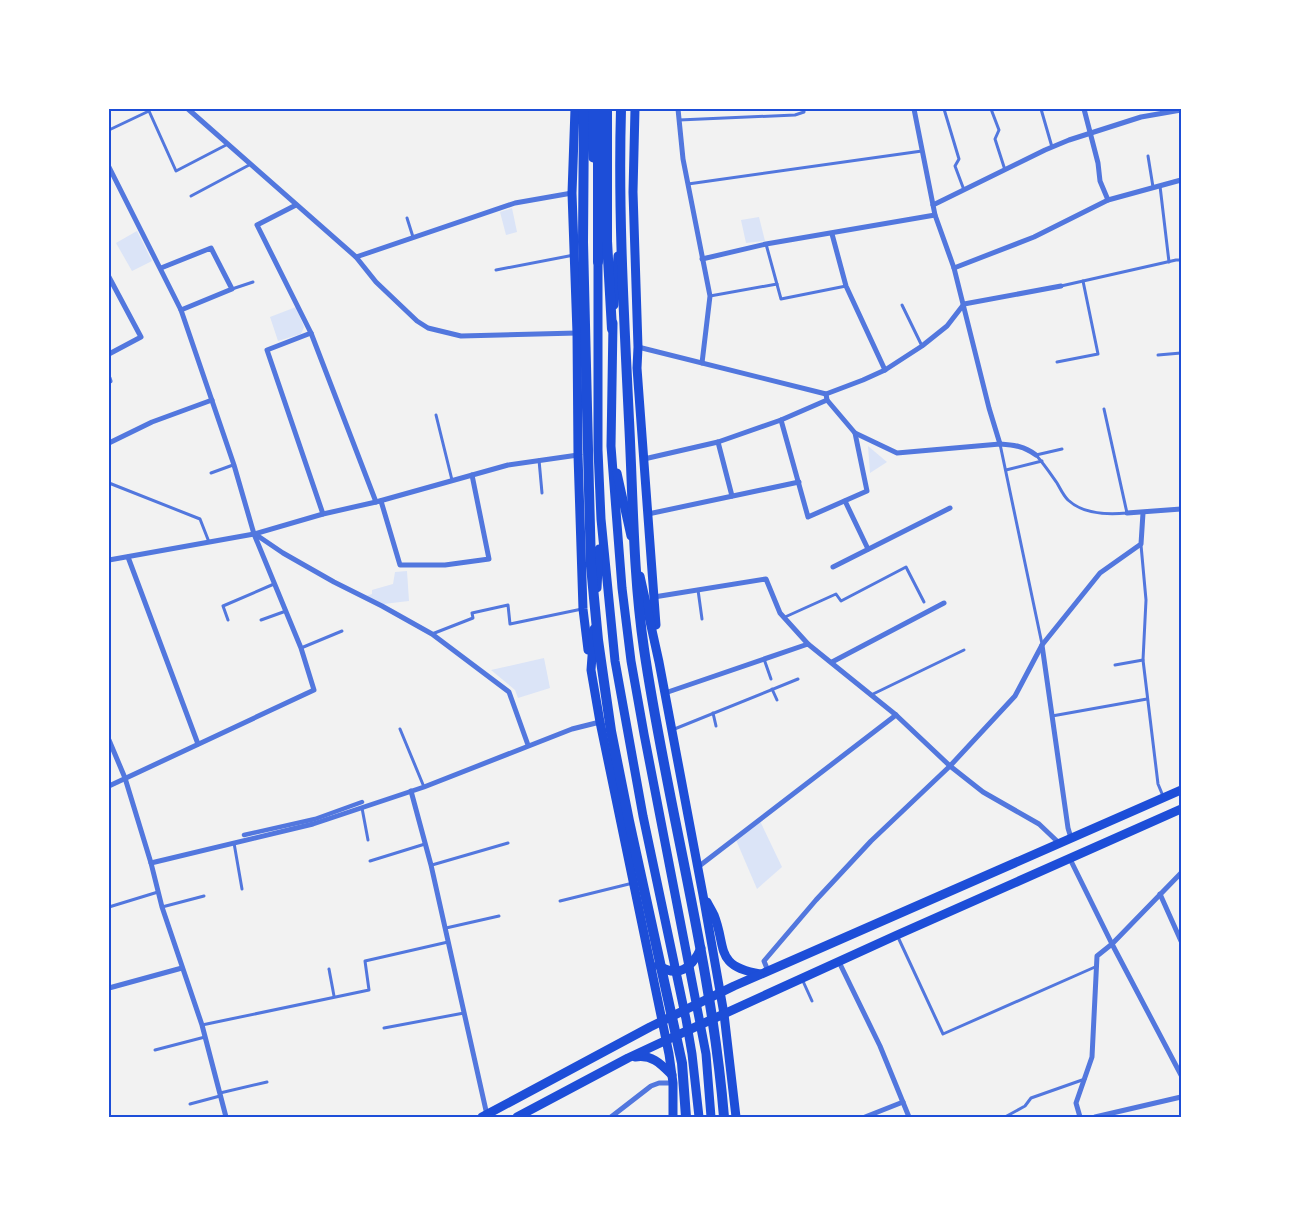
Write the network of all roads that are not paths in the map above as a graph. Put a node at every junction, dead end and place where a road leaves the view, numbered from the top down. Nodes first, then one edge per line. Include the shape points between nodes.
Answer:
1 (188, 109) edge
2 (575, 109) edge
3 (584, 109) edge
4 (590, 109) edge
5 (598, 109) edge
6 (607, 109) edge
7 (622, 109) edge
8 (635, 109) edge
9 (678, 109) edge
10 (804, 109) edge
11 (914, 109) edge
12 (944, 109) edge
13 (991, 109) edge
14 (1041, 109) edge
15 (1084, 109) edge
16 (1145, 109) edge
17 (1181, 110) edge
18 (1145, 116) junction
19 (680, 120) junction
20 (109, 130) edge
21 (1091, 134) junction
22 (228, 144) junction
23 (1052, 147) junction
24 (922, 151) junction
25 (1148, 156) dead end
26 (252, 164) junction
27 (109, 166) edge
28 (1005, 170) junction
29 (1181, 180) edge
30 (688, 184) junction
31 (1160, 186) junction
32 (1153, 188) junction
33 (964, 190) junction
34 (572, 193) junction
35 (190, 196) dead end
36 (1108, 200) junction
37 (296, 205) junction
38 (933, 205) junction
39 (935, 215) junction
40 (407, 218) dead end
41 (832, 234) junction
42 (413, 238) junction
43 (766, 244) junction
44 (574, 255) junction
45 (356, 257) junction
46 (702, 259) junction
47 (1181, 260) edge
48 (598, 262) junction
49 (1168, 262) junction
50 (161, 268) junction
51 (954, 268) junction
52 (496, 270) dead end
53 (109, 277) edge
54 (253, 282) dead end
55 (1083, 282) junction
56 (777, 284) junction
57 (846, 286) junction
58 (1061, 286) joint
59 (232, 289) junction
60 (710, 296) junction
61 (964, 304) junction
62 (902, 305) dead end
63 (181, 310) junction
64 (612, 329) junction
65 (311, 333) junction
66 (577, 333) junction
67 (922, 346) junction
68 (638, 347) junction
69 (1181, 353) edge
70 (109, 354) edge
71 (1158, 355) dead end
72 (1057, 362) dead end
73 (702, 363) junction
74 (885, 370) junction
75 (826, 397) junction
76 (212, 400) junction
77 (1104, 409) dead end
78 (436, 415) dead end
79 (781, 420) junction
80 (855, 433) junction
81 (718, 442) junction
82 (109, 443) edge
83 (1000, 444) junction
84 (611, 446) junction
85 (1062, 449) dead end
86 (578, 455) junction
87 (1036, 455) junction
88 (644, 459) junction
89 (538, 460) junction
90 (1042, 461) junction
91 (234, 465) junction
92 (1006, 470) junction
93 (210, 473) dead end
94 (472, 475) junction
95 (452, 480) junction
96 (109, 482) edge
97 (799, 482) junction
98 (542, 493) dead end
99 (732, 496) junction
100 (845, 501) junction
101 (379, 502) junction
102 (950, 508) dead end
103 (1181, 509) edge
104 (1127, 513) junction
105 (1143, 513) junction
106 (323, 514) junction
107 (647, 514) junction
108 (601, 519) junction
109 (254, 534) junction
110 (209, 542) junction
111 (1141, 544) junction
112 (868, 549) junction
113 (128, 557) junction
114 (109, 560) edge
115 (833, 566) dead end
116 (274, 583) junction
117 (698, 590) junction
118 (653, 597) junction
119 (924, 602) dead end
120 (944, 603) dead end
121 (582, 609) junction
122 (286, 611) junction
123 (785, 617) junction
124 (702, 619) dead end
125 (228, 620) dead end
126 (261, 620) dead end
127 (342, 631) dead end
128 (432, 634) junction
129 (808, 644) junction
130 (1042, 645) junction
131 (301, 648) junction
132 (964, 650) dead end
133 (764, 659) junction
134 (1143, 660) junction
135 (659, 662) junction
136 (832, 662) junction
137 (1115, 665) dead end
138 (591, 670) junction
139 (798, 679) dead end
140 (771, 680) dead end
141 (772, 689) junction
142 (665, 693) junction
143 (871, 695) junction
144 (1147, 699) junction
145 (777, 700) dead end
146 (713, 713) junction
147 (896, 715) junction
148 (1052, 716) junction
149 (600, 722) junction
150 (716, 726) dead end
151 (400, 729) dead end
152 (672, 730) junction
153 (109, 740) edge
154 (198, 744) junction
155 (528, 745) junction
156 (950, 766) junction
157 (125, 778) junction
158 (109, 786) edge
159 (424, 787) junction
160 (1181, 790) edge
161 (411, 791) junction
162 (1164, 798) junction
163 (362, 805) junction
164 (1181, 809) edge
165 (244, 835) dead end
166 (1071, 838) junction
167 (368, 840) dead end
168 (508, 842) dead end
169 (234, 843) junction
170 (1059, 843) junction
171 (425, 844) junction
172 (1070, 859) junction
173 (370, 861) dead end
174 (151, 863) junction
175 (431, 865) junction
176 (697, 867) junction
177 (1181, 872) edge
178 (633, 883) junction
179 (242, 889) dead end
180 (158, 892) junction
181 (1160, 894) junction
182 (703, 895) junction
183 (204, 896) dead end
184 (560, 901) dead end
185 (162, 907) junction
186 (109, 908) edge
187 (499, 916) dead end
188 (707, 921) junction
189 (446, 928) junction
190 (897, 935) junction
191 (1181, 941) edge
192 (449, 942) junction
193 (1112, 944) junction
194 (647, 949) junction
195 (839, 962) junction
196 (1095, 967) junction
197 (182, 968) junction
198 (329, 969) dead end
199 (764, 972) junction
200 (802, 979) junction
201 (109, 988) edge
202 (720, 992) junction
203 (334, 996) junction
204 (812, 1001) dead end
205 (464, 1013) junction
206 (724, 1014) junction
207 (662, 1021) junction
208 (202, 1026) junction
209 (384, 1028) dead end
210 (205, 1037) junction
211 (666, 1041) junction
212 (155, 1050) dead end
213 (628, 1058) junction
214 (1181, 1075) edge
215 (673, 1079) junction
216 (1085, 1079) junction
217 (267, 1082) dead end
218 (220, 1095) junction
219 (1181, 1097) edge
220 (903, 1102) junction
221 (190, 1104) dead end
222 (485, 1116) edge
223 (226, 1117) edge
224 (517, 1117) edge
225 (611, 1117) edge
226 (673, 1117) edge
227 (679, 1117) edge
228 (686, 1117) edge
229 (699, 1117) edge
230 (711, 1117) edge
231 (724, 1117) edge
232 (730, 1117) edge
233 (736, 1117) edge
234 (865, 1117) edge
235 (909, 1117) edge
236 (1005, 1117) edge
237 (1080, 1117) edge
238 (1095, 1117) edge

1 - 22 street
2 - 34 main road
3 - 228 highway via 588,490 598,640 611,732 682,1063
4 - 48 main road
5 - 48 highway
6 - 64 highway via 607,241
7 - 64 main road via 619,241
7 - 231 highway via 622,269 638,588 654,712 711,1008
8 - 68 main road via 633,192
9 - 19 street
10 - 19 lane via 795,115
11 - 24 street
12 - 33 lane via 959,159 955,166
13 - 28 lane via 999,130 995,139
14 - 23 lane
15 - 21 street
16 - 18 lane
17 - 18 street
18 - 21 street
19 - 30 street
20 - 22 lane via 149,111 176,170
21 - 23 street
21 - 36 street via 1100,181
22 - 26 street
23 - 28 street
24 - 30 lane
24 - 38 street
25 - 32 lane
26 - 35 lane
26 - 37 street
27 - 50 street
28 - 33 street
29 - 31 street
30 - 46 street
31 - 32 street
31 - 49 lane
32 - 36 street
33 - 38 street
34 - 42 street via 515,202
34 - 44 main road
36 - 51 street via 1034,237
37 - 45 street
37 - 65 street via 257,225
38 - 39 street
39 - 41 street
39 - 51 street
40 - 42 lane
41 - 43 street
41 - 57 street
42 - 45 street
43 - 46 street
43 - 56 lane
44 - 52 lane
44 - 66 main road
45 - 66 street via 376,282 428,328 461,336
46 - 60 street
47 - 49 lane
48 - 108 main road
49 - 55 lane
50 - 59 street via 211,248
50 - 63 street
51 - 61 street
53 - 70 street via 141,336
54 - 59 lane
55 - 58 lane
55 - 72 lane via 1098,354
56 - 57 lane via 781,299
56 - 60 lane
57 - 74 street
58 - 61 street
59 - 63 street
60 - 73 street
61 - 67 street via 947,326
61 - 83 street
62 - 67 lane
63 - 76 street
64 - 84 main road
65 - 101 street
65 - 106 street via 267,350
66 - 86 main road
67 - 74 street
68 - 73 street
68 - 88 main road
69 - 71 lane
73 - 75 street
74 - 75 street
75 - 79 street
75 - 80 street
76 - 82 street via 152,422
76 - 91 street
77 - 104 lane
78 - 95 lane
79 - 81 street
79 - 97 street
80 - 83 street via 896,453
80 - 100 street via 867,491
81 - 88 street
81 - 99 street
83 - 87 street via 1027,448
83 - 92 lane
84 - 135 main road
84 - 230 main road via 630,652 706,1054
85 - 87 lane
86 - 89 street
86 - 121 main road
87 - 90 lane
88 - 107 main road
89 - 94 street
89 - 98 lane
90 - 92 lane
90 - 104 lane via 1067,499 1081,509 1110,515
91 - 93 lane
91 - 109 street
92 - 130 lane
94 - 95 street
94 - 101 street via 489,559 445,565 400,566
95 - 101 street
96 - 110 lane via 200,520
97 - 99 street
97 - 100 street via 808,517
99 - 107 street
100 - 112 street
101 - 106 street
102 - 112 street
103 - 105 street
104 - 105 street
105 - 111 street
106 - 109 street
107 - 118 main road
108 - 138 main road
108 - 229 main road via 615,661 643,816 686,1019
109 - 110 street
109 - 116 street
109 - 128 street via 334,582
110 - 113 street
111 - 130 street via 1100,573
111 - 134 lane via 1146,600
112 - 115 street
113 - 114 street
113 - 154 street
116 - 122 street
116 - 125 lane via 223,606
117 - 118 street
117 - 123 street via 766,579 780,613
117 - 124 lane
118 - 135 main road
119 - 123 lane via 906,567 841,601 836,594
120 - 136 street
121 - 128 lane via 510,624 508,605 472,613 473,618
121 - 138 main road
122 - 126 lane
122 - 131 street
123 - 129 street
127 - 131 lane
128 - 155 street via 509,692
129 - 133 street
129 - 136 street
130 - 148 street
130 - 156 street via 1015,696
131 - 154 street via 314,690
132 - 143 lane
133 - 140 lane
133 - 142 street
134 - 137 lane
134 - 144 lane
135 - 142 main road
136 - 143 street
138 - 149 main road
139 - 141 lane
141 - 145 lane
141 - 146 lane
142 - 152 main road
143 - 147 street
144 - 148 lane
144 - 162 lane via 1158,784
146 - 150 lane
146 - 152 lane
147 - 156 street
147 - 176 street
148 - 166 street
149 - 155 street
149 - 178 main road
151 - 159 lane
152 - 176 main road
153 - 157 street
154 - 157 street
155 - 159 street
156 - 170 street via 983,792 1039,824
156 - 199 street via 871,841 816,900 764,960
157 - 158 street
157 - 174 street
159 - 161 street
160 - 162 main road
161 - 163 street
161 - 171 street
162 - 166 main road
163 - 165 street
163 - 167 lane
163 - 169 street via 314,824
164 - 172 main road
166 - 170 main road
168 - 175 lane
169 - 174 street
169 - 179 lane
170 - 199 main road
171 - 173 lane
171 - 175 street
172 - 190 main road
172 - 193 street
174 - 180 street
175 - 189 street
176 - 182 main road
177 - 181 street
178 - 184 lane
178 - 194 main road
180 - 185 street
180 - 186 lane
181 - 191 street
181 - 193 street
182 - 188 main road
182 - 199 main road via 714,916 723,952 732,964 747,972
183 - 185 lane
185 - 197 street
187 - 189 lane
188 - 194 main road via 705,938 697,957 684,970 667,971 655,963
188 - 202 main road
189 - 192 street
190 - 195 main road
190 - 196 lane via 943,1034
192 - 203 lane via 365,961 369,990
192 - 205 street
193 - 196 street via 1097,956
193 - 214 street
194 - 207 main road
195 - 200 main road
195 - 220 street
196 - 216 street via 1092,1057
197 - 201 street
197 - 208 street
198 - 203 lane
199 - 202 main road
200 - 204 lane
200 - 206 main road
202 - 206 main road
202 - 207 main road
203 - 208 lane
205 - 209 lane
205 - 222 street
206 - 211 main road
206 - 233 main road
207 - 211 main road
207 - 222 main road
208 - 210 street
210 - 212 lane
210 - 218 street
211 - 213 main road
211 - 215 main road
213 - 215 main road via 651,1057
213 - 224 main road
215 - 225 street via 651,1086
215 - 226 main road
216 - 236 lane via 1030,1098 1025,1106
216 - 237 street via 1076,1103
217 - 218 lane
218 - 221 lane
218 - 223 street
219 - 238 street
220 - 234 street
220 - 235 street
227 - 232 main road via 682,1110 702,1099 715,1101 729,1112

